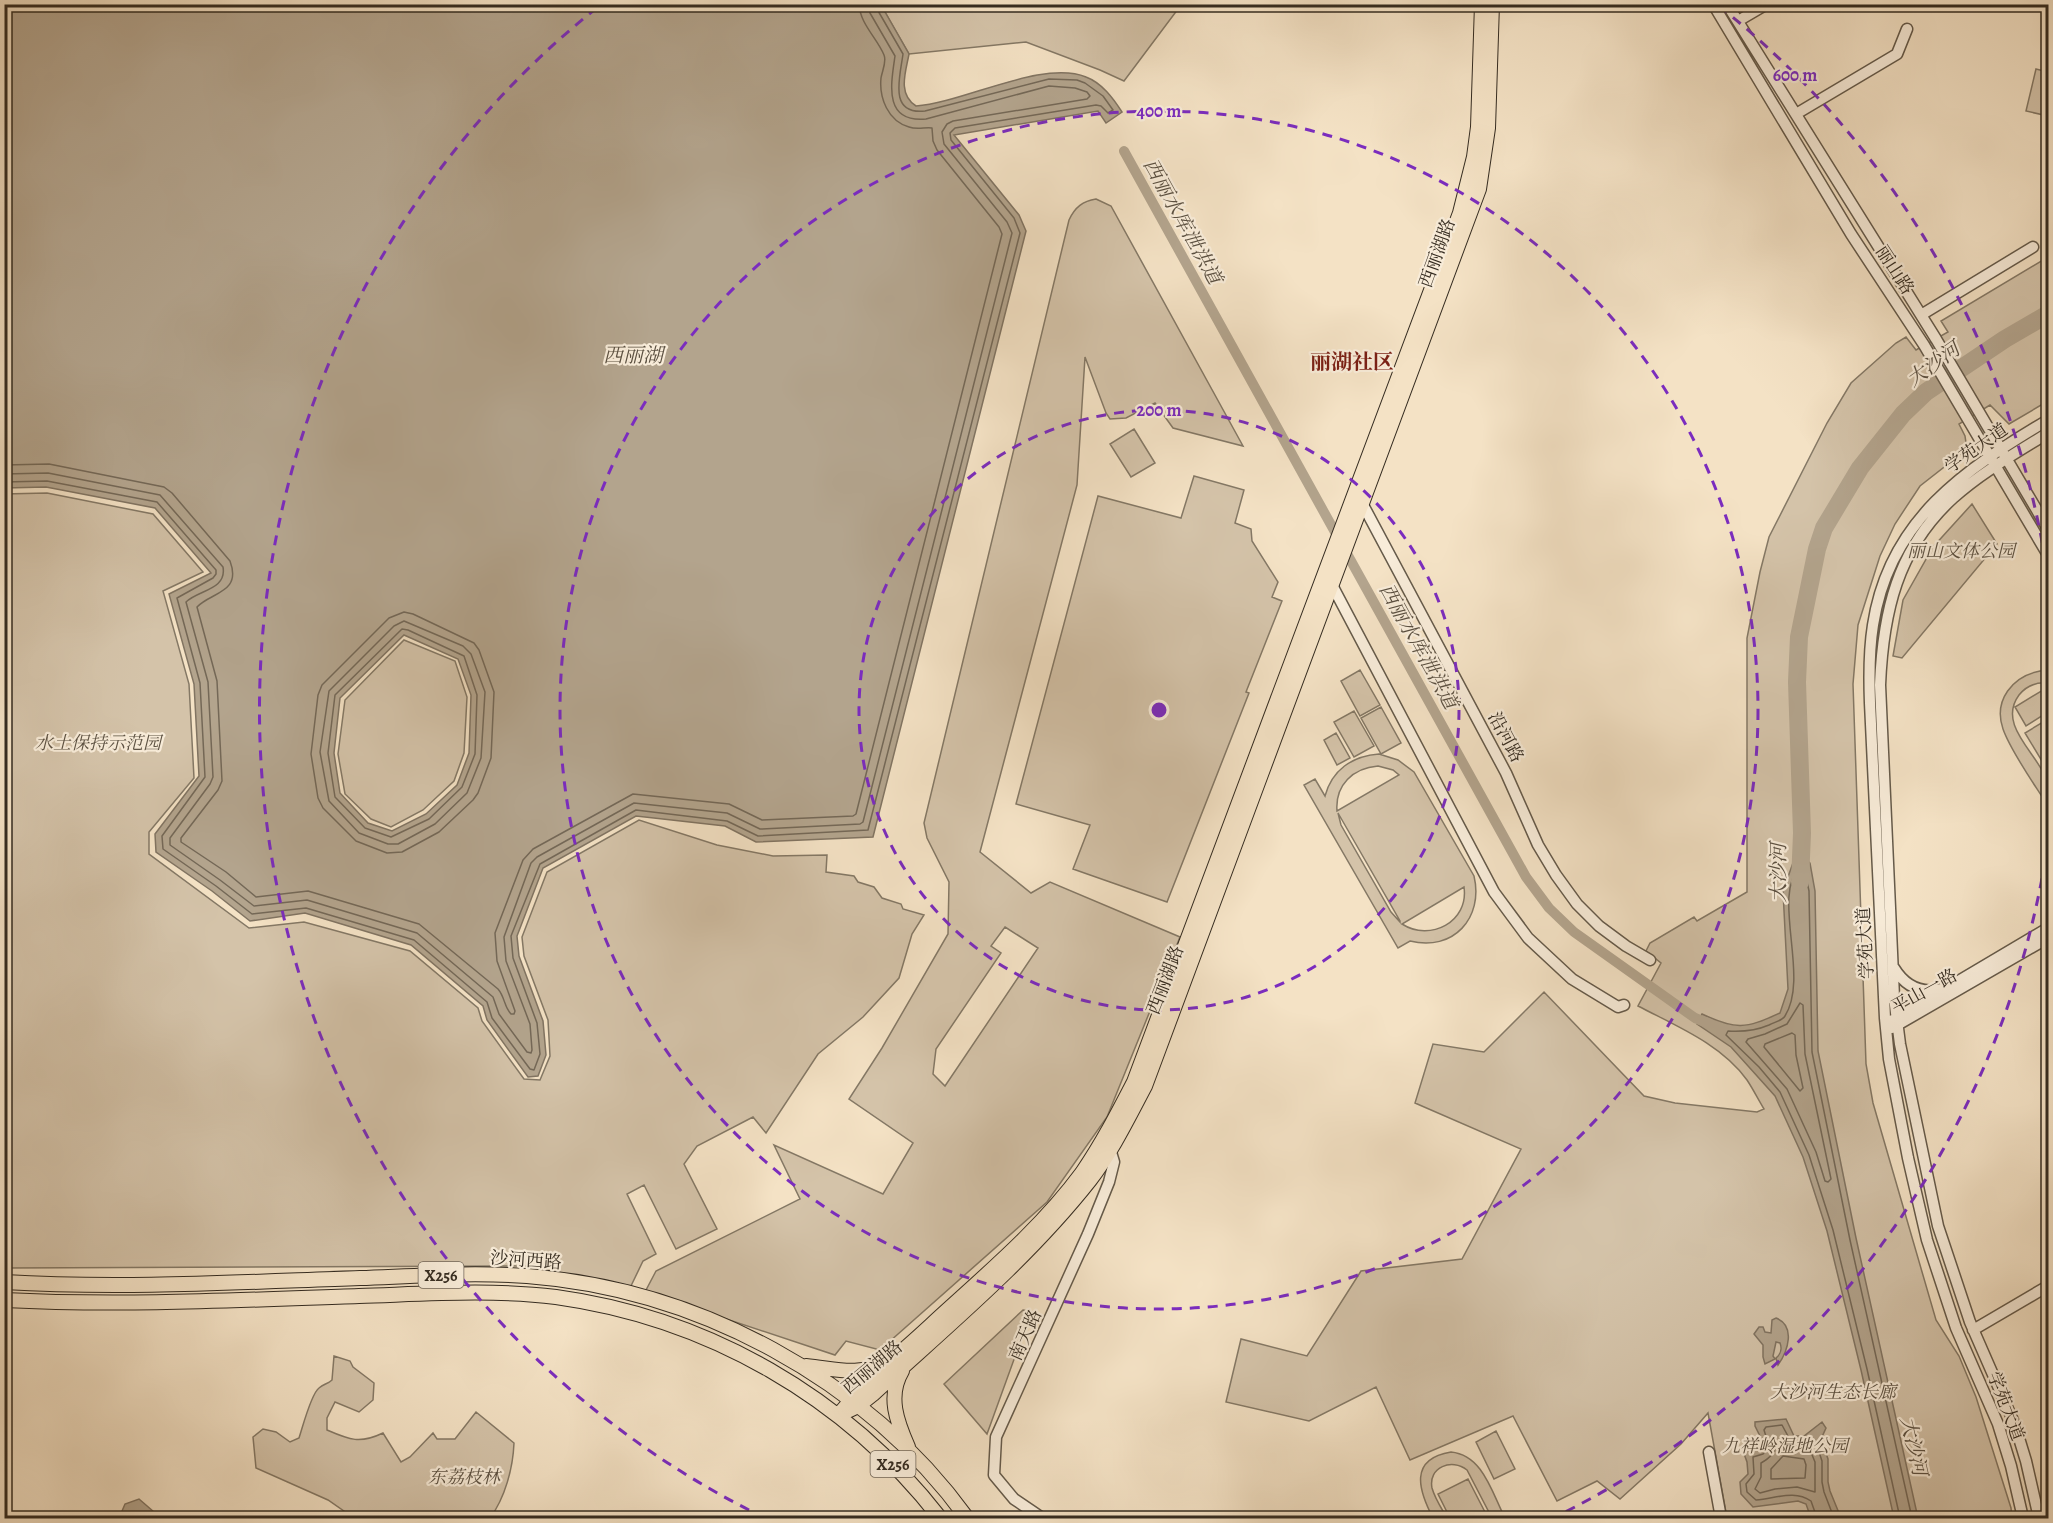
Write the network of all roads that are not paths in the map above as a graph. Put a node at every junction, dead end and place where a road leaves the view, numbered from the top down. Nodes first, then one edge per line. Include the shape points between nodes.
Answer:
1 (1482, 4) edge
2 (1713, 4) edge
3 (1727, 4) edge
4 (1767, 4) edge
5 (1493, 8) edge
6 (1738, 21) junction
7 (1907, 29) dead end
8 (1796, 114) junction
9 (2033, 248) dead end
10 (1921, 315) junction
11 (2049, 420) edge
12 (2049, 433) edge
13 (2004, 454) junction
14 (1993, 461) junction
15 (1357, 501) junction
16 (2049, 529) edge
17 (1339, 549) junction
18 (2049, 555) edge
19 (1332, 585) junction
20 (2049, 928) edge
21 (2049, 938) edge
22 (1650, 960) dead end
23 (1893, 967) junction
24 (1947, 987) junction
25 (1624, 1005) dead end
26 (1893, 1024) junction
27 (1110, 1149) junction
28 (4, 1282) edge
29 (2049, 1286) edge
30 (4, 1300) edge
31 (1973, 1330) junction
32 (905, 1357) junction
33 (799, 1365) junction
34 (854, 1403) junction
35 (839, 1415) junction
36 (910, 1451) junction
37 (1709, 1452) dead end
38 (940, 1518) edge
39 (967, 1518) edge
40 (1042, 1518) edge
41 (1721, 1518) edge
42 (2023, 1518) edge
43 (2039, 1518) edge

1 - 15 main road, 西丽湖路 via 1478,127 1467,186
2 - 14 street, 丽山路
3 - 6 street, 丽山路
4 - 6 street
5 - 15 main road, 西丽湖路 via 1488,128 1479,189
6 - 8 street, 丽山路
7 - 8 street via 1897,54
8 - 10 street, 丽山路
9 - 10 street
10 - 13 street, 丽山路
11 - 13 street, 学苑大道
12 - 13 street, 学苑大道
13 - 14 street, 学苑大道
13 - 16 street, 丽山路
14 - 18 street, 丽山路
14 - 23 street, 学苑大道 via 1952,499 1909,555 1885,624 1880,702
14 - 26 street, 学苑大道 via 1945,491 1910,531 1885,579 1873,624 1870,703
15 - 17 main road
15 - 22 street, 沿河路 via 1506,773 1556,875 1599,926
17 - 19 main road, 西丽湖路
17 - 32 main road, 西丽湖路 via 1134,1082 1110,1130 1081,1174 1043,1219
19 - 25 street via 1494,892 1528,938 1572,979 1618,1006
19 - 27 main road, 西丽湖路 via 1144,1086
20 - 24 street, 平山一路
21 - 26 street, 平山一路
23 - 24 street via 1914,988 1930,991
23 - 26 street, 学苑大道
24 - 26 street, 平山一路
26 - 31 street, 学苑大道 via 1938,1226
26 - 42 street, 学苑大道 via 1889,1059 1927,1240 1956,1328 1998,1424
27 - 32 main road, 西丽湖路 via 1091,1179 1010,1267
27 - 40 street, 南天路 via 1114,1162 1109,1182 996,1437 994,1475 1014,1499
28 - 33 main road, 沙河西路 / X256 via 133,1285 470,1274 529,1276 593,1285 667,1304 745,1335
29 - 31 street
30 - 35 main road, 沙河西路 / X256 via 133,1303 476,1292 556,1297 633,1313 712,1340 771,1369
31 - 43 street, 学苑大道 via 2015,1425
32 - 33 main road via 857,1371
32 - 34 main road, 西丽湖路
32 - 36 main road via 894,1402
33 - 34 main road, 沙河西路 / X256
34 - 35 main road, 西丽湖路
34 - 36 main road, 沙河西路 / X256
35 - 38 main road, 沙河西路 / X256 via 895,1466
36 - 39 main road, 沙河西路 / X256
37 - 41 street

